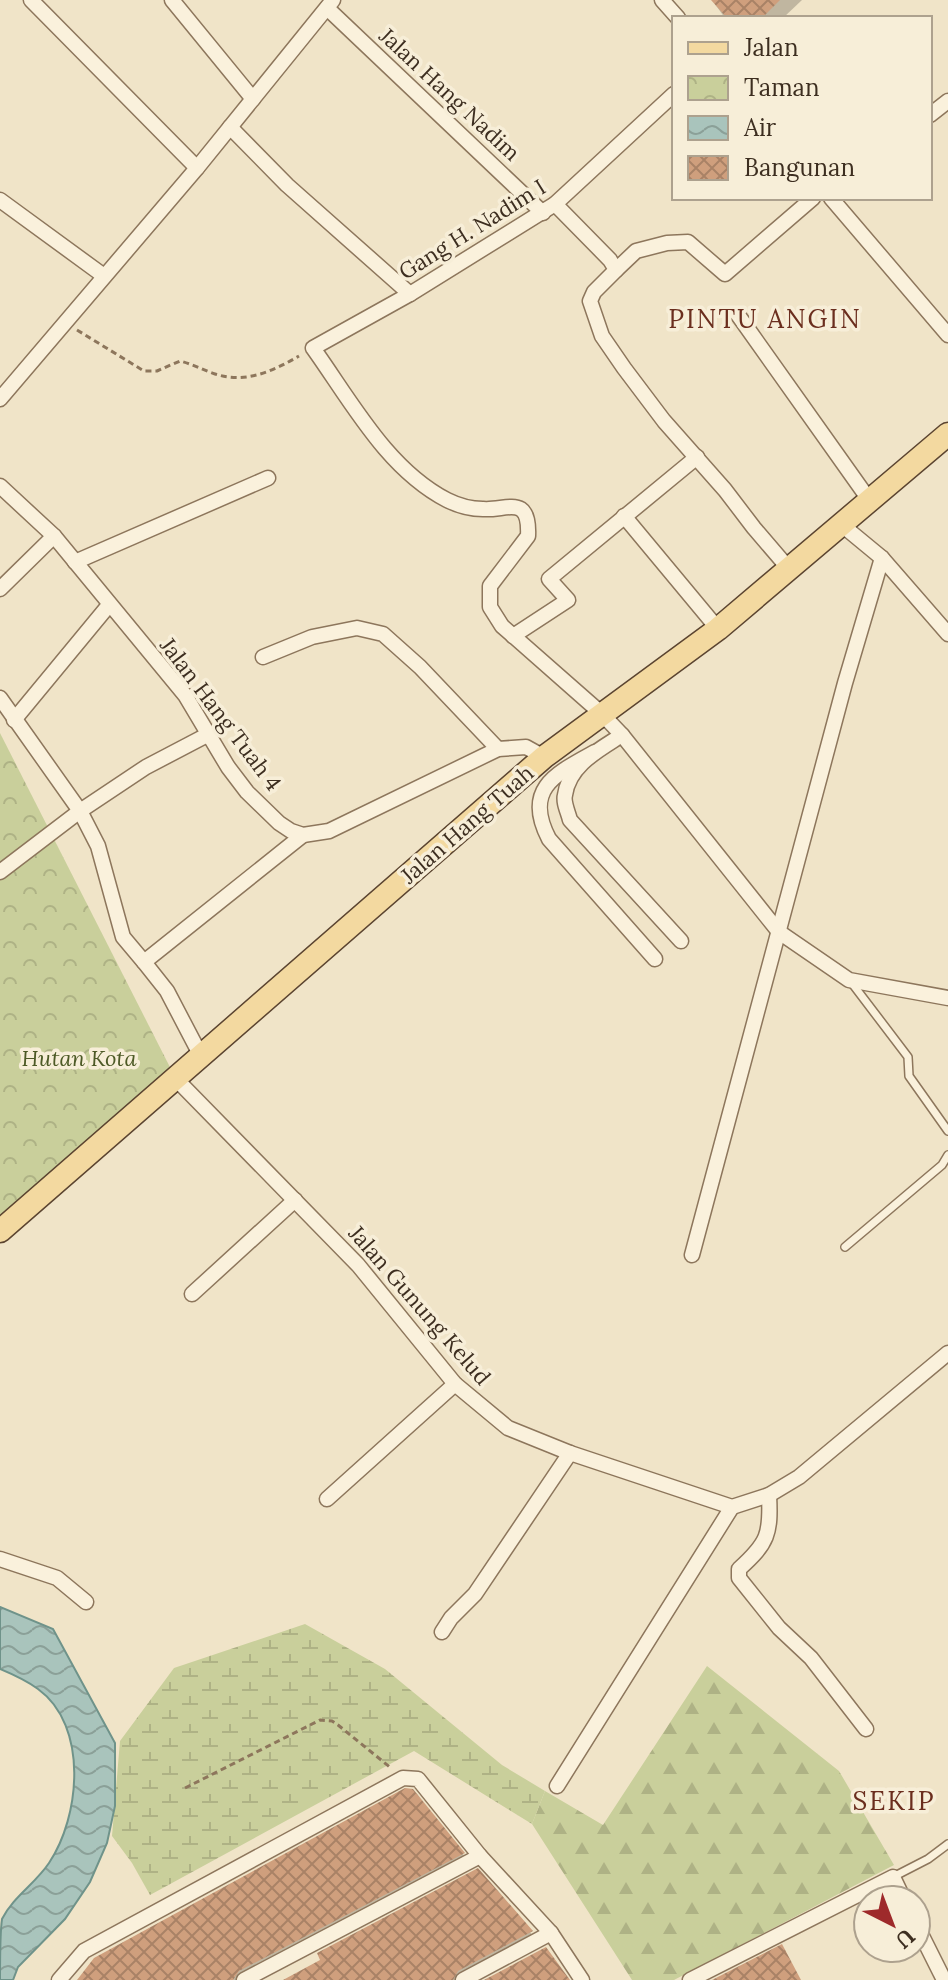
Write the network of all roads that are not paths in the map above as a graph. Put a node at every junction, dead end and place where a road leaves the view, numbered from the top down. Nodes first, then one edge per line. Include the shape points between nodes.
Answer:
1 (31, 0) edge
2 (172, 0) edge
3 (662, 0) edge
4 (330, 4) edge
5 (676, 16) edge
6 (672, 96) edge
7 (253, 99) junction
8 (948, 101) edge
9 (932, 113) edge
10 (230, 127) junction
11 (197, 168) junction
12 (0, 200) edge
13 (811, 200) edge
14 (836, 200) edge
15 (549, 208) junction
16 (616, 270) junction
17 (104, 276) junction
18 (410, 294) junction
19 (738, 315) dead end
20 (948, 335) edge
21 (0, 399) edge
22 (948, 434) edge
23 (697, 457) junction
24 (268, 478) dead end
25 (0, 486) edge
26 (870, 501) junction
27 (624, 516) junction
28 (842, 525) junction
29 (54, 536) junction
30 (882, 558) junction
31 (75, 562) junction
32 (790, 570) junction
33 (0, 589) edge
34 (109, 605) junction
35 (718, 629) junction
36 (948, 634) edge
37 (513, 636) junction
38 (263, 657) dead end
39 (0, 698) edge
40 (602, 714) junction
41 (14, 720) junction
42 (209, 734) junction
43 (622, 735) junction
44 (498, 749) junction
45 (595, 752) junction
46 (544, 757) junction
47 (80, 811) junction
48 (303, 835) junction
49 (0, 872) edge
50 (779, 932) junction
51 (681, 941) dead end
52 (655, 959) dead end
53 (144, 962) junction
54 (849, 980) junction
55 (948, 998) edge
56 (201, 1056) junction
57 (176, 1079) junction
58 (948, 1131) edge
59 (948, 1155) edge
60 (295, 1200) junction
61 (0, 1231) edge
62 (845, 1247) dead end
63 (692, 1255) dead end
64 (192, 1294) dead end
65 (948, 1353) edge
66 (455, 1384) junction
67 (570, 1453) junction
68 (769, 1495) junction
69 (327, 1499) dead end
70 (732, 1507) junction
71 (0, 1559) edge
72 (86, 1602) dead end
73 (442, 1632) dead end
74 (866, 1729) dead end
75 (557, 1786) dead end
76 (948, 1844) edge
77 (480, 1856) junction
78 (893, 1877) junction
79 (896, 1884) edge
80 (551, 1933) junction
81 (932, 1956) edge
82 (694, 1979) edge
83 (59, 1980) edge
84 (244, 1980) edge
85 (463, 1980) edge
86 (582, 1980) edge
87 (944, 1980) edge

1 - 11 street
2 - 7 street
3 - 5 street
4 - 7 street
4 - 15 street, Jalan Hang Nadim
6 - 15 street, Gang H. Nadim I
7 - 10 street
8 - 9 street
10 - 11 street
10 - 18 street
11 - 17 street
12 - 17 street
13 - 16 street via 725,274 688,242 636,251
14 - 20 street
15 - 16 street, Jalan Hang Nadim via 600,249
15 - 18 street, Gang H. Nadim I
16 - 23 street via 590,301 602,336
17 - 21 street
18 - 37 street, Gang H. Nadim I via 313,348 406,471 463,506 520,509 528,536 488,596 496,617
19 - 26 street
22 - 26 main road, Jalan Hang Tuah
23 - 27 street
23 - 32 street
24 - 31 street
25 - 29 street, Jalan Hang Tuah 4
26 - 28 main road, Jalan Hang Tuah
27 - 35 street
27 - 37 street via 549,579 568,600
28 - 30 street
28 - 32 main road, Jalan Hang Tuah
29 - 31 street, Jalan Hang Tuah 4
29 - 33 street
30 - 36 street
30 - 50 street
31 - 34 street, Jalan Hang Tuah 4
32 - 35 main road, Jalan Hang Tuah
34 - 41 street
34 - 42 street, Jalan Hang Tuah 4 via 185,695
35 - 40 main road, Jalan Hang Tuah
37 - 40 street
38 - 44 street via 312,637 357,628 383,634
39 - 41 street
40 - 43 street
40 - 46 main road, Jalan Hang Tuah
41 - 47 street
42 - 47 street
42 - 48 street, Jalan Hang Tuah 4 via 247,792 279,823
43 - 45 street
43 - 50 street
44 - 46 street via 526,747
44 - 48 street via 329,831
45 - 51 street via 572,773 564,797 570,820
45 - 52 street via 547,782 539,820 549,839
46 - 56 main road, Jalan Hang Tuah
47 - 49 street
47 - 53 street via 98,846 123,937
48 - 53 street
50 - 54 street
50 - 63 street
53 - 56 street via 167,991
54 - 55 street
54 - 58 lane via 908,1057 909,1076
56 - 57 main road, Jalan Hang Tuah
57 - 60 street, Jalan Gunung Kelud
57 - 61 main road, Jalan Hang Tuah
59 - 62 lane
60 - 64 street
60 - 66 street, Jalan Gunung Kelud via 358,1265
65 - 68 street via 820,1461
66 - 67 street, Jalan Gunung Kelud via 508,1428
66 - 69 street
67 - 70 street, Jalan Gunung Kelud
67 - 73 street via 475,1594
68 - 70 street
68 - 74 street via 766,1538 760,1551 739,1569 739,1578
70 - 75 street
71 - 72 street via 57,1578
76 - 78 lane
77 - 80 street
77 - 83 street via 418,1779 403,1778 84,1951
77 - 84 street
78 - 79 street
78 - 82 street
80 - 85 street
80 - 86 street
81 - 87 street

